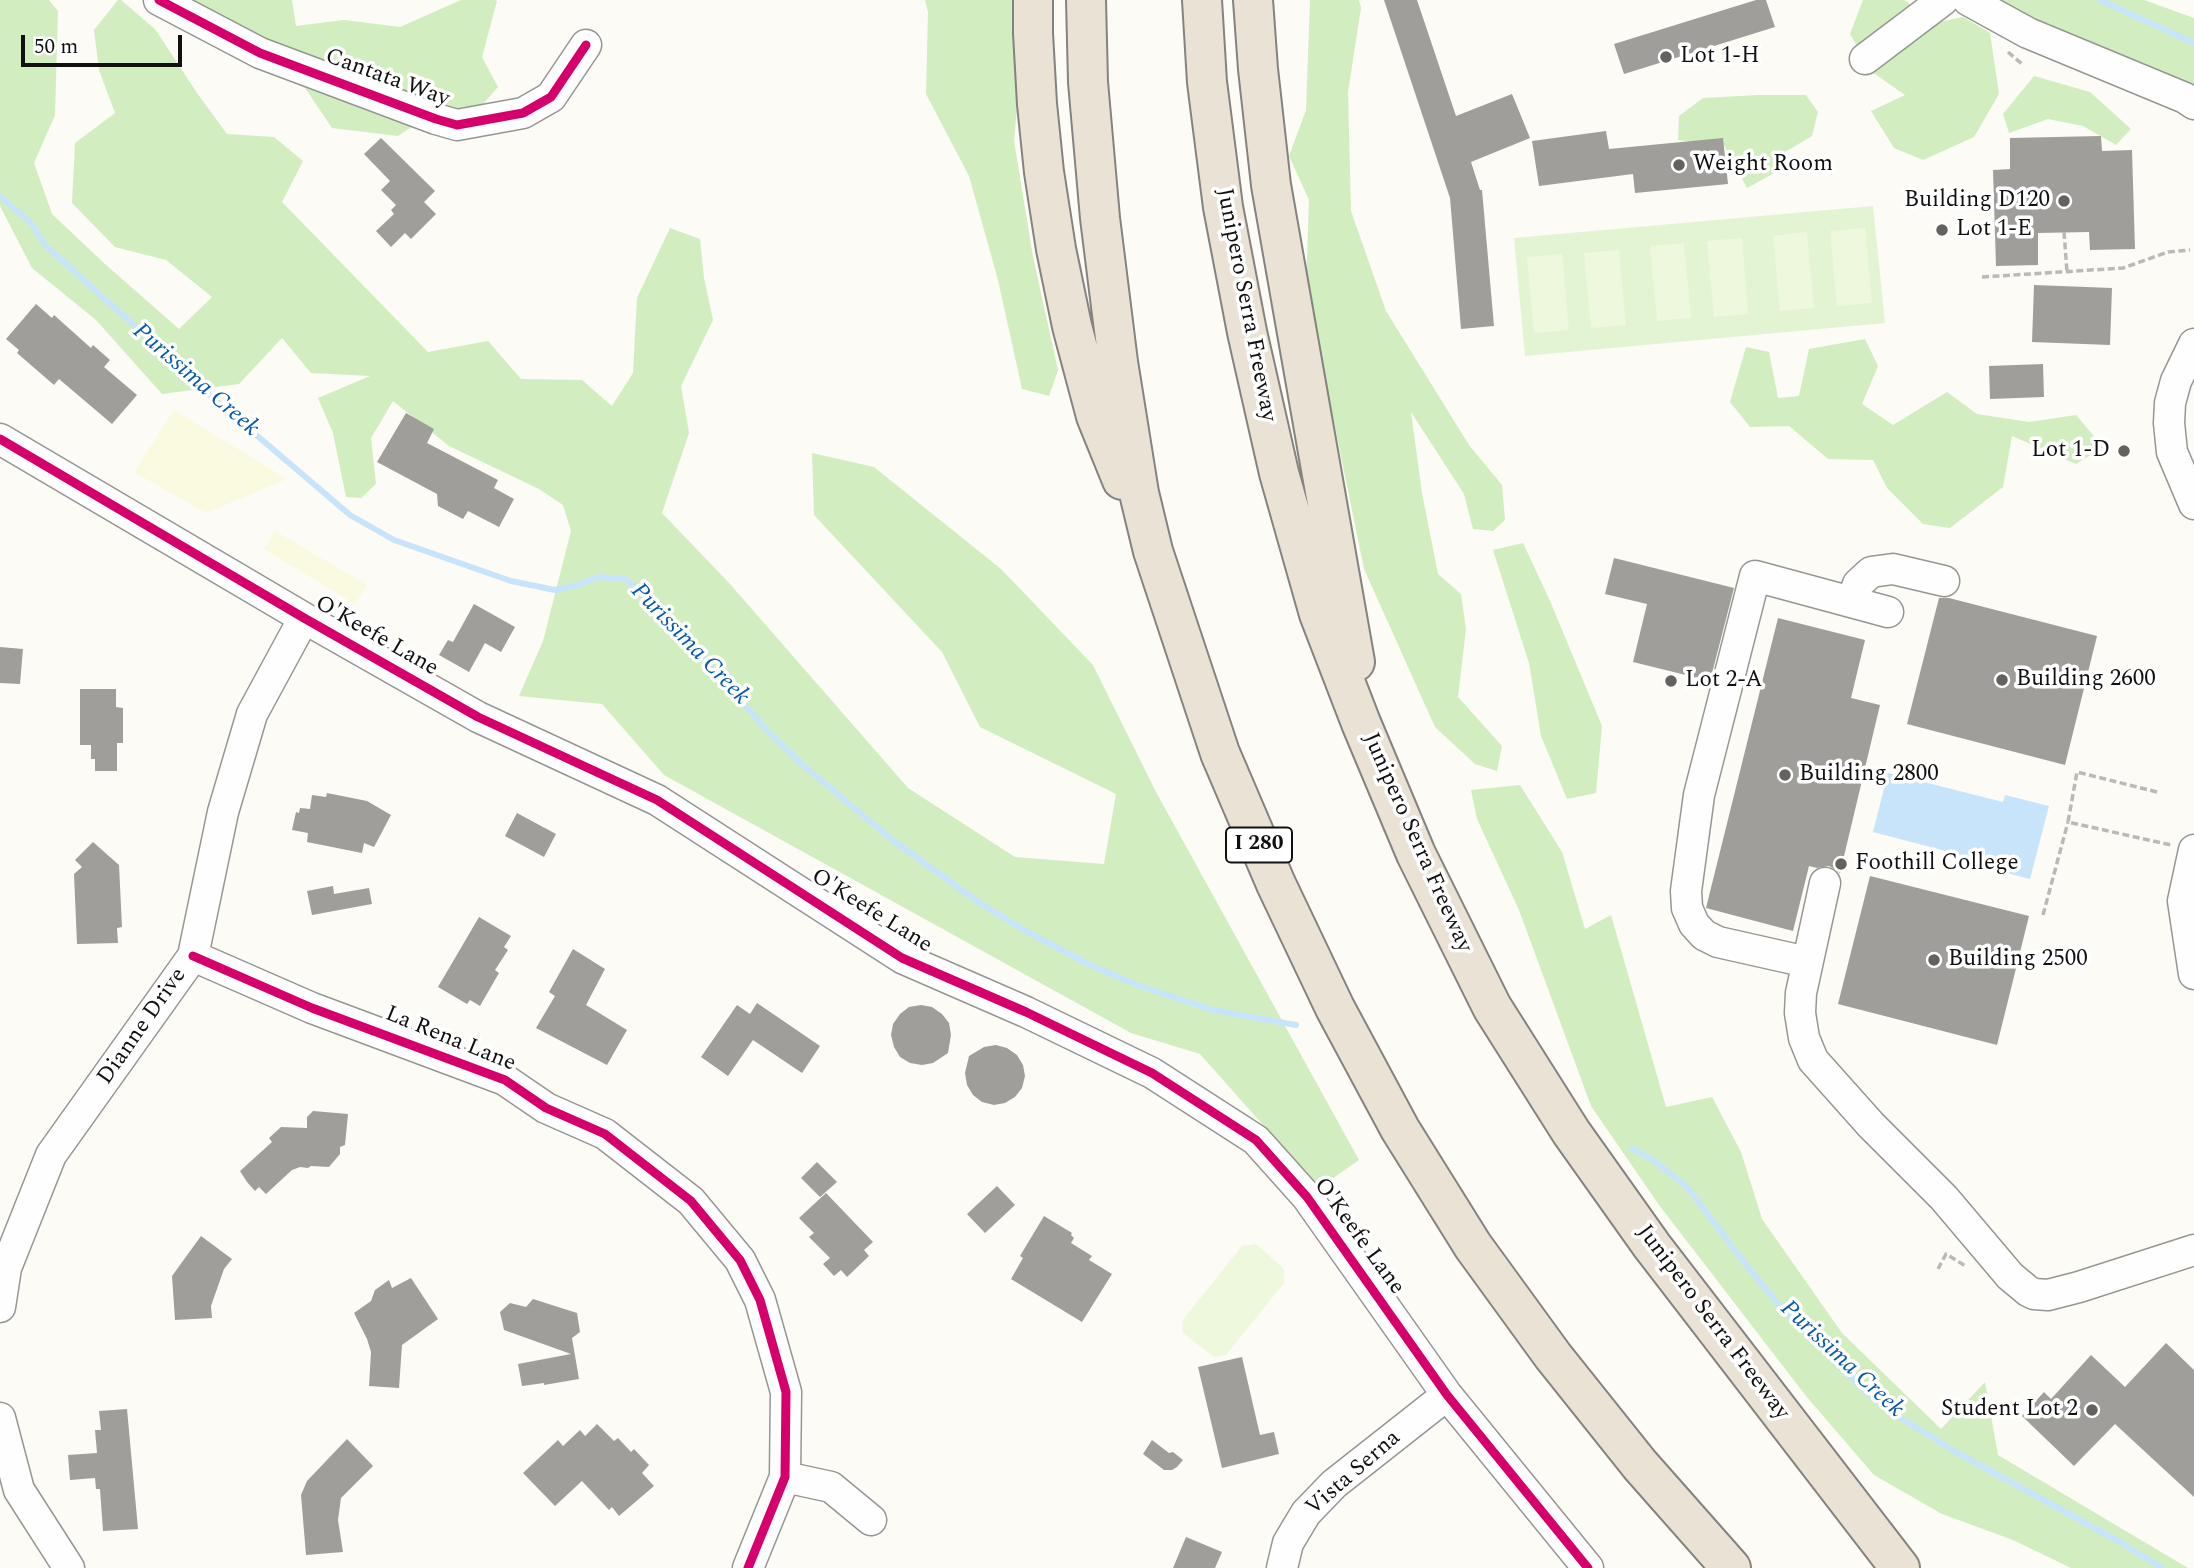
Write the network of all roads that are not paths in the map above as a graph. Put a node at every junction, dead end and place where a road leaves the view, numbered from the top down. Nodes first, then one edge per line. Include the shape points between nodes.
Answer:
1 (159, 0) edge
2 (1086, 0) edge
3 (1202, 0) edge
4 (1253, 0) edge
5 (1943, 0) edge
6 (1968, 0) edge
7 (1032, 11) edge
8 (586, 46) dead end
9 (1865, 59) dead end
10 (2194, 104) edge
11 (2194, 344) edge
12 (0, 439) edge
13 (2194, 505) edge
14 (1153, 551) junction
15 (1944, 581) dead end
16 (1853, 601) junction
17 (1888, 612) dead end
18 (304, 618) junction
19 (1362, 723) junction
20 (2187, 849) edge
21 (1825, 883) dead end
22 (193, 957) junction
23 (1807, 962) junction
24 (2194, 974) edge
25 (2194, 1250) edge
26 (0, 1307) edge
27 (1447, 1395) junction
28 (0, 1418) edge
29 (785, 1477) junction
30 (871, 1520) dead end
31 (69, 1568) edge
32 (748, 1568) edge
33 (1282, 1568) edge
34 (1588, 1568) edge
35 (1731, 1568) edge
36 (1899, 1568) edge

1 - 8 street, Cantata Way via 260,53 457,125 523,113 551,97
2 - 14 highway, I 280 via 1101,231 1139,493
3 - 19 highway, Junipero Serra Freeway via 1222,193 1247,332 1279,473 1319,614
4 - 19 highway via 1271,185 1344,593
5 - 9 street
6 - 10 street via 2028,33
7 - 14 highway via 1044,172 1072,326 1096,416
11 - 13 street via 2176,382 2169,423 2172,453
12 - 18 street, O'Keefe Lane
14 - 35 highway, I 280 via 1220,753 1335,1008 1400,1129 1474,1246 1553,1356
15 - 16 street via 1893,569 1871,572 1858,584
16 - 17 street
16 - 23 street via 1755,576 1699,795 1687,878 1687,908 1704,935
18 - 22 street, Dianne Drive via 249,724 223,812
18 - 27 street, O'Keefe Lane via 478,717 657,800 902,958 1152,1073 1256,1140 1307,1197
19 - 36 highway, Junipero Serra Freeway via 1416,855 1492,1007 1571,1132 1652,1246
20 - 24 street via 2183,901
21 - 23 street
22 - 26 street, Dianne Drive via 51,1156 6,1268
22 - 29 street, La Rena Lane via 312,1008 505,1080 546,1108 605,1134 691,1200 740,1260 760,1300 786,1392
23 - 25 street via 1800,1013 1814,1060 2022,1287 2048,1295
27 - 33 street, Vista Serna via 1334,1484 1306,1513 1288,1543
27 - 34 street, O'Keefe Lane
28 - 31 street via 19,1490
29 - 30 street via 831,1487
29 - 32 street, La Rena Lane

